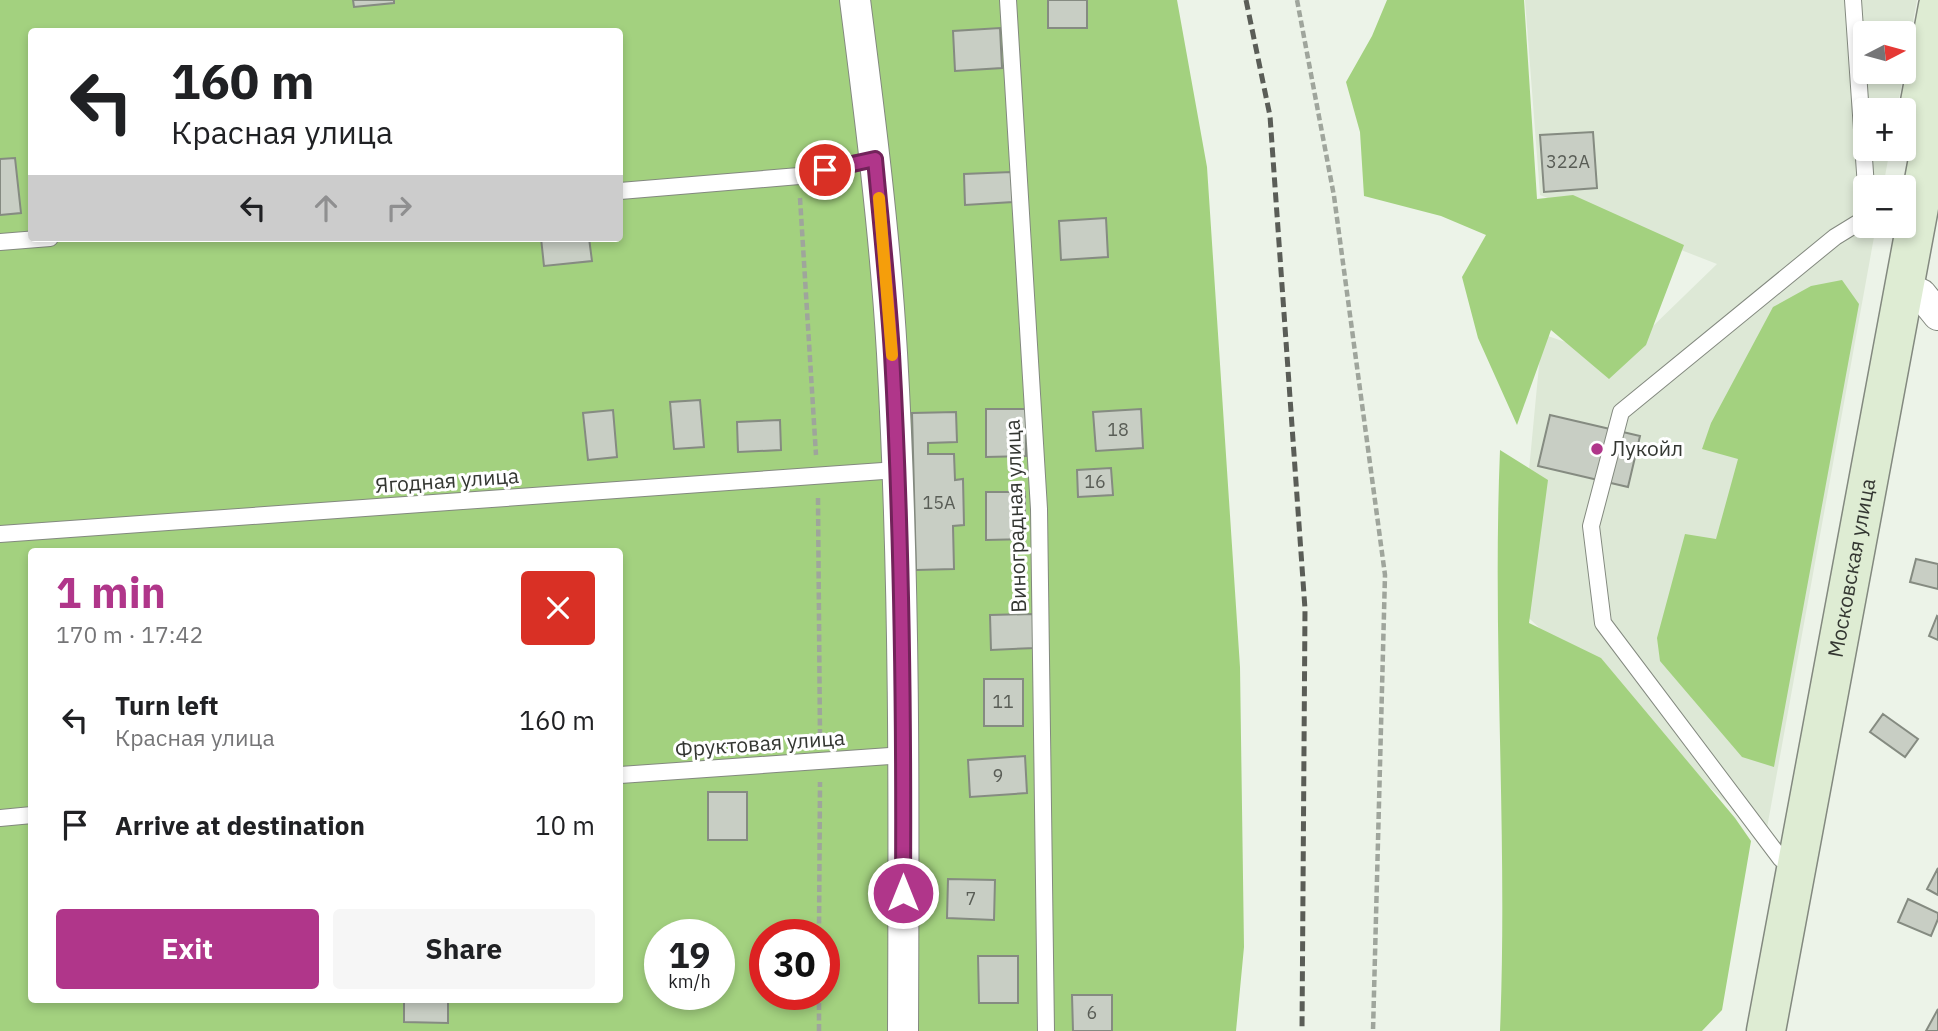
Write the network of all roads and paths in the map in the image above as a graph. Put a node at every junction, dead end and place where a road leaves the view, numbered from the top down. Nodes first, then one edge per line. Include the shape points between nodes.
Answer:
1 (855, 0) edge
2 (1008, 0) edge
3 (1297, 0) edge
4 (1853, 0) edge
5 (1938, 6) edge
6 (1938, 105) edge
7 (875, 159) junction
8 (1865, 175) edge
9 (1906, 175) edge
10 (799, 176) junction
11 (623, 191) edge
12 (1853, 226) edge
13 (1895, 238) edge
14 (28, 240) edge
15 (0, 242) edge
16 (1905, 289) junction
17 (1938, 315) edge
18 (897, 470) junction
19 (818, 476) junction
20 (0, 534) edge
21 (904, 755) junction
22 (821, 761) junction
23 (623, 775) edge
24 (28, 816) edge
25 (0, 818) edge
26 (1781, 859) junction
27 (819, 919) edge
28 (819, 1010) edge
29 (819, 1031) edge
30 (903, 1031) edge
31 (1046, 1031) edge
32 (1373, 1031) edge
33 (1748, 1031) edge
34 (1766, 1031) edge

1 - 7 street
2 - 31 lane, Виноградная улица via 1039,509
3 - 32 path via 1334,196 1385,575
4 - 8 lane
5 - 9 main road
6 - 16 main road, Московская улица
7 - 10 lane
7 - 18 street
10 - 11 lane
10 - 19 path
12 - 26 lane via 1621,412 1591,526 1603,624
13 - 26 main road, Московская улица
14 - 15 lane
16 - 17 street via 1921,295
16 - 34 main road, Московская улица
18 - 19 lane, Ягодная улица
18 - 21 street
19 - 20 lane, Ягодная улица
19 - 22 path
21 - 22 lane, Фруктовая улица
21 - 30 street
22 - 23 lane, Фруктовая улица
22 - 27 path
24 - 25 lane
26 - 33 main road, Московская улица
28 - 29 path

